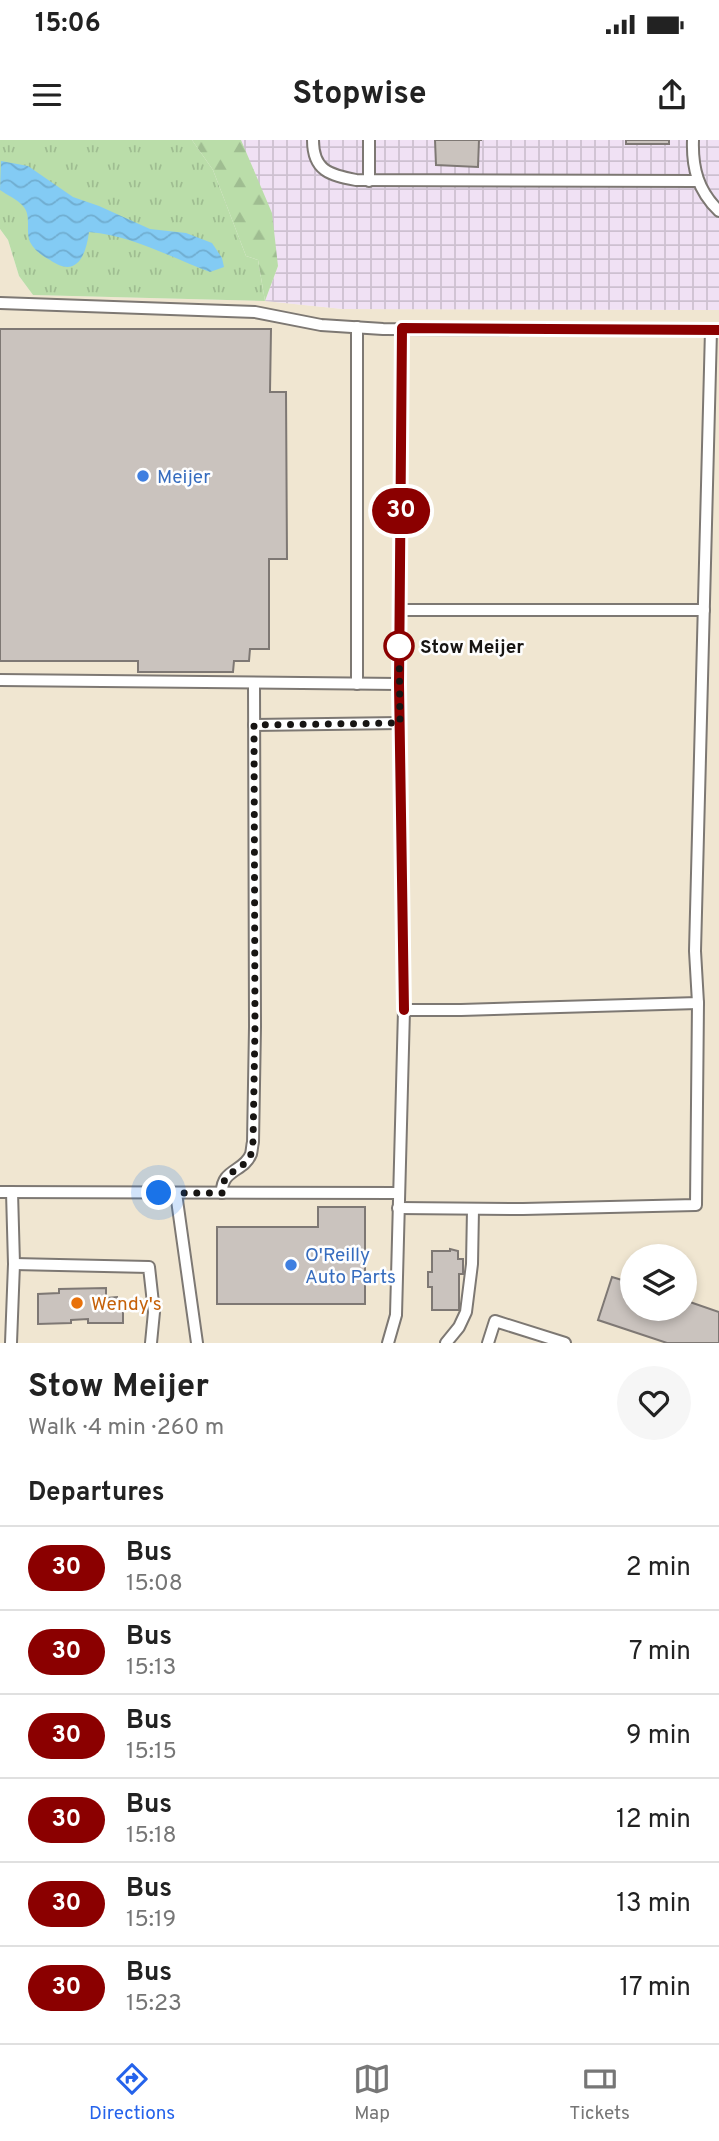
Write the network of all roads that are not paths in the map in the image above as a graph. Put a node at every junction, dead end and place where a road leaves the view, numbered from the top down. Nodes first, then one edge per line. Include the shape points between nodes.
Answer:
1 (313, 140) edge
2 (369, 140) edge
3 (692, 140) edge
4 (369, 181) junction
5 (697, 181) junction
6 (719, 211) edge
7 (0, 303) edge
8 (357, 327) junction
9 (402, 328) junction
10 (715, 330) edge
11 (400, 610) junction
12 (704, 610) junction
13 (0, 680) edge
14 (254, 682) junction
15 (357, 684) junction
16 (399, 684) junction
17 (400, 723) junction
18 (254, 725) junction
19 (698, 1003) junction
20 (404, 1010) junction
21 (0, 1192) edge
22 (12, 1192) junction
23 (176, 1193) junction
24 (222, 1193) junction
25 (399, 1193) junction
26 (398, 1208) junction
27 (473, 1209) junction
28 (14, 1264) junction
29 (11, 1343) edge
30 (152, 1343) edge
31 (197, 1343) edge
32 (388, 1343) edge
33 (446, 1343) edge
34 (488, 1343) edge
35 (565, 1343) edge

1 - 4 lane via 313,152 331,175
2 - 4 lane
3 - 5 lane
4 - 5 lane
5 - 6 lane
7 - 8 lane via 255,312
8 - 9 lane
8 - 15 lane
9 - 10 lane
9 - 11 lane
10 - 12 lane
11 - 12 lane
11 - 16 lane
12 - 19 lane
13 - 14 lane
14 - 15 lane
14 - 18 lane
15 - 16 lane
16 - 17 lane
17 - 18 lane
17 - 20 lane
18 - 24 lane via 253,1142 251,1156 225,1177
19 - 20 lane
19 - 27 lane via 696,1205
20 - 25 lane
21 - 22 lane
22 - 23 lane
22 - 28 lane
23 - 24 lane
23 - 31 lane
24 - 25 lane
25 - 26 lane
26 - 27 lane
26 - 32 lane via 396,1315
27 - 33 lane via 466,1312
28 - 29 lane
28 - 30 lane via 149,1267
34 - 35 lane via 495,1321

